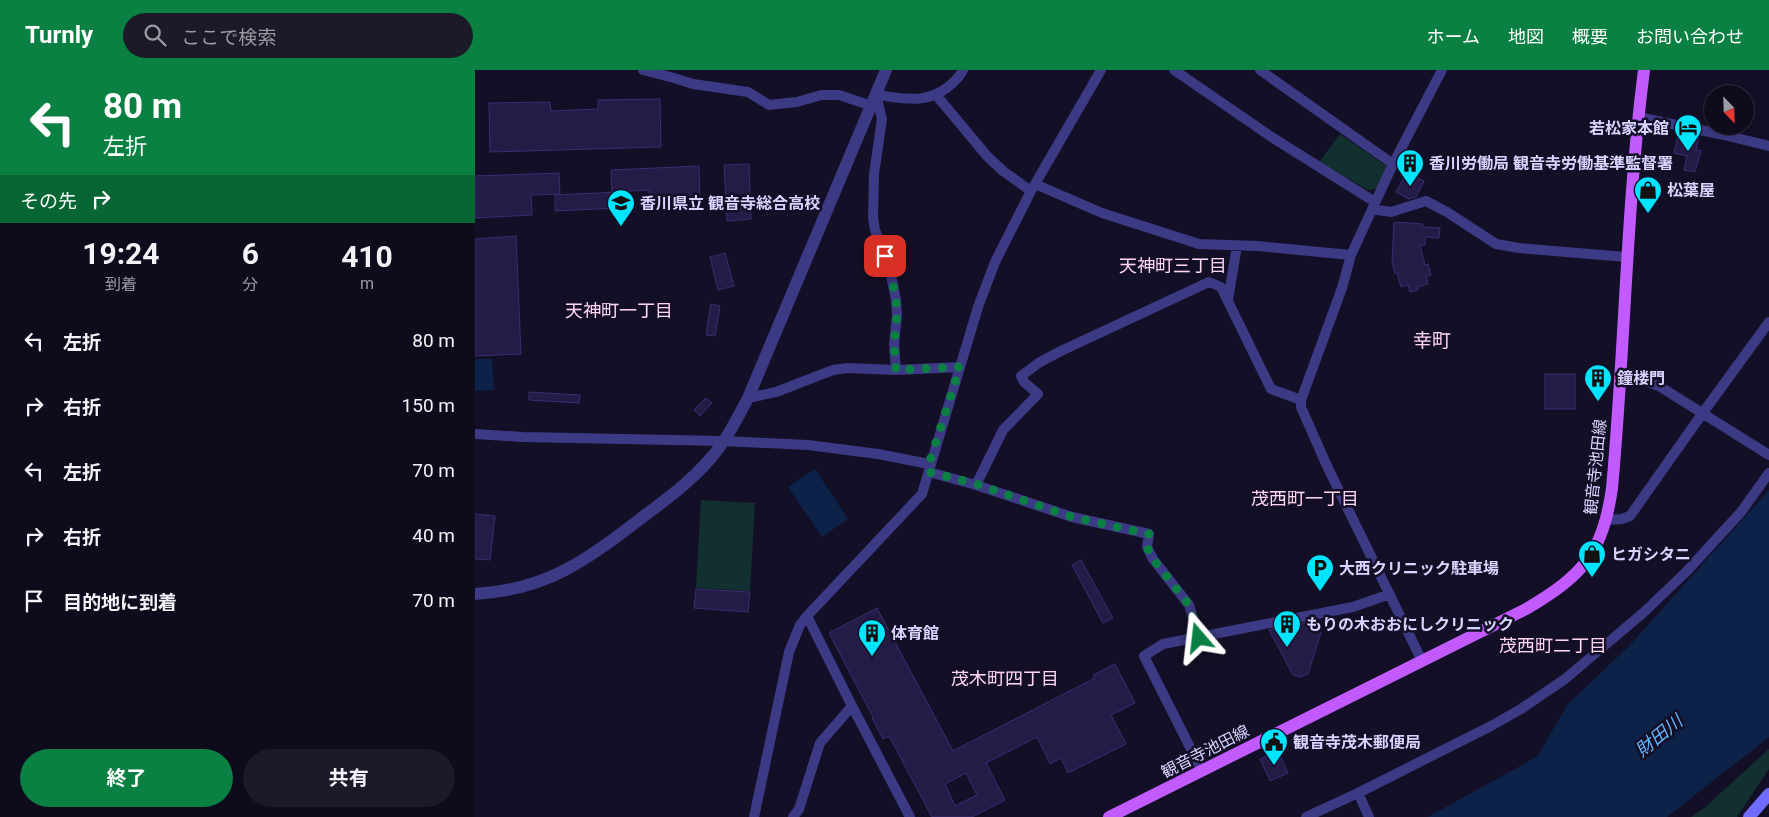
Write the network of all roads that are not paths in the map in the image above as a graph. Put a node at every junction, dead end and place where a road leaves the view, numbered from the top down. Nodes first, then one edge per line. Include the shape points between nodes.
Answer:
1 (643, 70) edge
2 (886, 70) edge
3 (963, 70) edge
4 (1101, 70) edge
5 (1174, 70) edge
6 (1260, 70) edge
7 (1442, 70) edge
8 (1644, 70) edge
9 (937, 96) junction
10 (874, 100) junction
11 (1638, 117) junction
12 (1769, 146) edge
13 (1393, 164) junction
14 (1033, 188) junction
15 (1374, 206) junction
16 (1237, 246) junction
17 (1351, 255) junction
18 (1627, 257) junction
19 (1228, 300) junction
20 (1769, 322) edge
21 (960, 367) junction
22 (896, 370) junction
23 (1620, 373) junction
24 (749, 398) junction
25 (1301, 400) junction
26 (1702, 414) junction
27 (475, 434) edge
28 (723, 441) junction
29 (1769, 454) edge
30 (929, 468) junction
31 (1769, 473) edge
32 (976, 484) junction
33 (1607, 520) junction
34 (475, 594) edge
35 (1390, 594) junction
36 (807, 616) junction
37 (1199, 638) junction
38 (1422, 661) junction
39 (851, 706) junction
40 (1202, 771) junction
41 (1358, 793) junction
42 (1769, 794) edge
43 (754, 817) edge
44 (793, 817) edge
45 (910, 817) edge
46 (1109, 817) edge
47 (1306, 817) edge
48 (1369, 817) edge
49 (1749, 817) edge

1 - 10 street via 693,84 748,92 769,105 797,102 821,94
2 - 10 street
3 - 9 street
4 - 14 street
5 - 15 street
6 - 13 street
7 - 13 street
8 - 11 main road, 観音寺池田線
9 - 10 street
9 - 14 street via 987,156 1003,171
10 - 22 street via 882,119 874,174 873,218 896,300
10 - 24 street
11 - 12 street
11 - 18 main road, 観音寺池田線
13 - 15 street
14 - 16 street via 1199,244
14 - 21 street via 995,262
15 - 17 street
15 - 18 street via 1391,212 1426,201 1495,244
16 - 17 street
16 - 19 street
17 - 25 street via 1343,288
18 - 23 main road, 観音寺池田線
19 - 25 street via 1271,389
19 - 32 street via 1221,287 1209,282 1040,362 1021,376 1037,394 1003,430
20 - 26 street
21 - 22 street
21 - 30 street
22 - 24 street via 833,370 776,392
23 - 26 street via 1659,386
23 - 33 main road, 観音寺池田線
24 - 28 street
25 - 35 street via 1301,407 1327,466
26 - 29 street
26 - 33 street via 1630,516
27 - 28 street
28 - 30 street via 808,445 878,454
28 - 34 street via 705,464 674,493 584,561 558,575 517,588
30 - 32 street
30 - 36 street via 922,494
31 - 41 street via 1741,512 1685,572 1643,613 1565,679 1491,726
32 - 37 street via 1072,517 1149,534 1147,547 1189,605
33 - 38 main road, 観音寺池田線 via 1590,557 1562,586 1525,609
35 - 37 street via 1353,607
35 - 38 street
36 - 39 street
36 - 43 street via 789,652
37 - 40 street via 1163,644 1144,656
38 - 40 main road, 観音寺池田線
39 - 44 street via 820,743 799,808
39 - 45 street
40 - 46 main road, 観音寺池田線
41 - 47 street
41 - 48 street
42 - 49 main road

